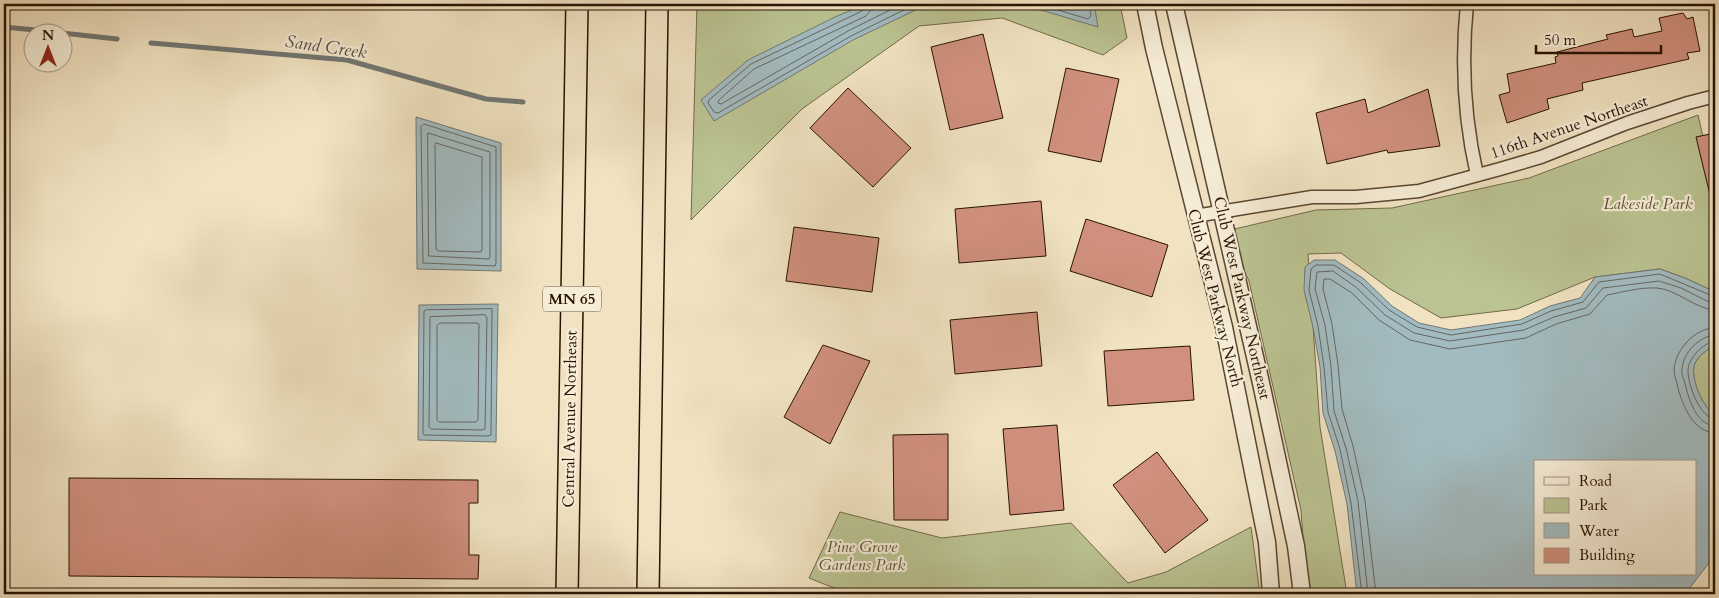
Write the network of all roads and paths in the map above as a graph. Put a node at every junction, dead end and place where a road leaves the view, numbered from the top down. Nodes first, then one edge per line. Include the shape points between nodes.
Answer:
1 (577, 4) edge
2 (657, 4) edge
3 (1145, 4) edge
4 (1174, 4) edge
5 (1467, 4) edge
6 (1715, 96) edge
7 (1477, 175) junction
8 (1222, 211) junction
9 (1195, 216) junction
10 (568, 594) edge
11 (648, 594) edge
12 (1272, 594) edge
13 (1302, 594) edge

1 - 10 highway, Central Avenue Northeast / MN 65
2 - 11 highway
3 - 9 street, Club West Parkway North
4 - 8 street, Club West Parkway Northeast
5 - 7 street via 1463,76 1470,147
6 - 7 street, 116th Avenue Northeast via 1627,123 1541,157
7 - 8 street, 116th Avenue Northeast via 1419,191 1312,197
8 - 9 street, 116th Avenue Northeast
8 - 13 street, Club West Parkway Northeast via 1296,546
9 - 12 street, Club West Parkway North via 1224,326 1256,479 1268,542

